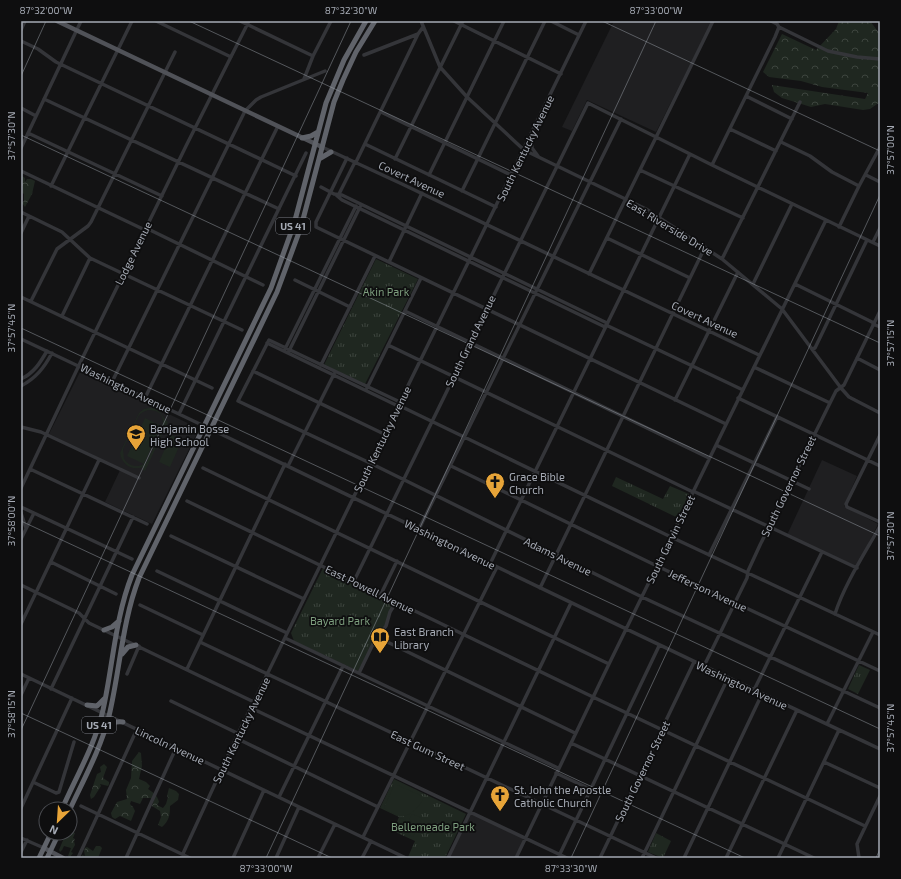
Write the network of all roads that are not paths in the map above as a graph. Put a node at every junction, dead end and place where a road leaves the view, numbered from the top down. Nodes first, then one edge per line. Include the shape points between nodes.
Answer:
1 (25, 21) edge
2 (57, 21) edge
3 (81, 21) edge
4 (132, 21) edge
5 (156, 21) edge
6 (240, 21) edge
7 (331, 21) edge
8 (366, 21) edge
9 (376, 21) edge
10 (454, 21) edge
11 (504, 21) edge
12 (545, 21) edge
13 (551, 21) edge
14 (586, 21) edge
15 (713, 21) edge
16 (771, 21) edge
17 (422, 22) edge
18 (248, 23) edge
19 (463, 23) edge
20 (423, 27) junction
21 (779, 27) junction
22 (21, 30) edge
23 (76, 30) junction
24 (418, 34) junction
25 (579, 35) junction
26 (21, 41) edge
27 (494, 41) junction
28 (118, 50) junction
29 (175, 52) dead end
30 (314, 56) junction
31 (364, 56) dead end
32 (231, 57) junction
33 (528, 57) junction
34 (880, 59) edge
35 (60, 64) junction
36 (440, 67) junction
37 (325, 71) dead end
38 (165, 73) junction
39 (561, 74) junction
40 (304, 79) junction
41 (102, 84) junction
42 (212, 96) junction
43 (746, 96) junction
44 (467, 97) junction
45 (44, 99) junction
46 (800, 102) dead end
47 (148, 106) junction
48 (21, 108) edge
49 (245, 111) junction
50 (381, 112) junction
51 (36, 116) junction
52 (85, 118) junction
53 (621, 119) junction
54 (792, 119) junction
55 (495, 124) junction
56 (278, 126) junction
57 (412, 127) junction
58 (196, 129) junction
59 (730, 129) junction
60 (28, 132) junction
61 (318, 132) junction
62 (532, 133) junction
63 (656, 136) junction
64 (302, 138) junction
65 (131, 140) junction
66 (445, 142) junction
67 (781, 142) junction
68 (229, 144) junction
69 (315, 144) junction
70 (365, 144) junction
71 (322, 147) junction
72 (880, 147) edge
73 (21, 148) edge
74 (524, 150) junction
75 (68, 152) junction
76 (331, 152) junction
77 (776, 152) junction
78 (306, 153) dead end
79 (690, 154) junction
80 (319, 158) junction
81 (347, 158) junction
82 (478, 158) junction
83 (396, 159) junction
84 (262, 160) junction
85 (546, 161) junction
86 (178, 162) junction
87 (356, 162) junction
88 (712, 165) junction
89 (556, 166) junction
90 (640, 170) junction
91 (21, 171) edge
92 (115, 174) junction
93 (429, 175) junction
94 (512, 175) junction
95 (866, 175) junction
96 (296, 176) junction
97 (212, 178) junction
98 (590, 182) junction
99 (880, 182) edge
100 (51, 186) junction
101 (674, 186) junction
102 (859, 186) junction
103 (321, 187) dead end
104 (758, 187) junction
105 (462, 191) junction
106 (246, 193) junction
107 (332, 193) junction
108 (422, 194) junction
109 (162, 196) junction
110 (339, 196) junction
111 (626, 199) junction
112 (792, 204) junction
113 (359, 206) junction
114 (496, 207) junction
115 (98, 208) junction
116 (279, 209) junction
117 (21, 212) edge
118 (29, 216) junction
119 (659, 217) junction
120 (743, 218) junction
121 (826, 220) junction
122 (487, 225) junction
123 (839, 227) junction
124 (405, 228) junction
125 (880, 228) edge
126 (145, 229) junction
127 (21, 233) edge
128 (607, 238) junction
129 (70, 239) junction
130 (342, 239) junction
131 (520, 240) junction
132 (867, 240) junction
133 (873, 242) junction
134 (179, 244) junction
135 (880, 246) edge
136 (705, 247) junction
137 (641, 254) junction
138 (375, 256) junction
139 (553, 256) junction
140 (90, 258) junction
141 (470, 259) junction
142 (722, 259) junction
143 (213, 261) junction
144 (389, 262) junction
145 (738, 272) junction
146 (123, 273) junction
147 (589, 274) junction
148 (503, 275) junction
149 (246, 277) junction
150 (421, 278) junction
151 (690, 278) junction
152 (295, 280) dead end
153 (753, 284) junction
154 (795, 284) junction
155 (263, 285) dead end
156 (157, 290) junction
157 (317, 290) junction
158 (623, 290) junction
159 (536, 291) junction
160 (454, 293) junction
161 (21, 297) edge
162 (31, 301) junction
163 (836, 304) junction
164 (191, 306) junction
165 (350, 306) junction
166 (486, 309) junction
167 (782, 309) junction
168 (880, 311) edge
169 (405, 312) junction
170 (673, 314) junction
171 (62, 316) junction
172 (224, 322) junction
173 (874, 323) junction
174 (520, 325) junction
175 (606, 325) junction
176 (437, 327) junction
177 (880, 327) edge
178 (242, 330) dead end
179 (708, 331) junction
180 (95, 332) junction
181 (21, 339) edge
182 (470, 343) junction
183 (388, 345) junction
184 (128, 348) junction
185 (656, 348) junction
186 (812, 349) junction
187 (47, 351) junction
188 (287, 351) junction
189 (52, 353) junction
190 (239, 354) junction
191 (759, 356) junction
192 (246, 358) junction
193 (857, 358) junction
194 (503, 359) junction
195 (590, 359) junction
196 (420, 361) junction
197 (162, 364) junction
198 (692, 365) junction
199 (78, 366) junction
200 (320, 366) junction
201 (754, 367) junction
202 (880, 370) edge
203 (253, 371) junction
204 (334, 373) junction
205 (453, 377) junction
206 (21, 379) edge
207 (196, 380) junction
208 (112, 382) junction
209 (640, 383) junction
210 (21, 386) edge
211 (212, 388) dead end
212 (841, 388) junction
213 (367, 389) junction
214 (742, 390) junction
215 (486, 393) junction
216 (573, 393) junction
217 (146, 398) junction
218 (738, 398) junction
219 (675, 400) junction
220 (319, 403) junction
221 (830, 403) junction
222 (399, 404) junction
223 (880, 411) edge
224 (179, 414) junction
225 (623, 417) junction
226 (776, 417) junction
227 (431, 421) junction
228 (726, 424) junction
229 (204, 426) junction
230 (21, 427) edge
231 (556, 427) junction
232 (211, 429) junction
233 (305, 432) junction
234 (46, 434) junction
235 (384, 434) junction
236 (814, 434) junction
237 (880, 435) edge
238 (464, 437) junction
239 (716, 445) junction
240 (607, 451) junction
241 (709, 458) junction
242 (99, 460) junction
243 (868, 460) junction
244 (370, 463) junction
245 (754, 463) junction
246 (286, 465) junction
247 (450, 466) junction
248 (880, 466) edge
249 (30, 468) junction
250 (203, 468) dead end
251 (535, 471) junction
252 (139, 478) dead end
253 (402, 480) junction
254 (792, 480) junction
255 (21, 488) edge
256 (809, 489) dead end
257 (693, 491) junction
258 (83, 494) junction
259 (585, 495) junction
260 (436, 496) junction
261 (353, 497) junction
262 (268, 499) junction
263 (521, 500) junction
264 (187, 501) dead end
265 (21, 507) edge
266 (731, 509) junction
267 (21, 513) edge
268 (34, 513) junction
269 (386, 513) junction
270 (133, 517) junction
271 (880, 522) edge
272 (147, 524) dead end
273 (156, 524) junction
274 (571, 524) junction
275 (769, 526) junction
276 (880, 526) edge
277 (163, 527) junction
278 (26, 528) junction
279 (67, 528) junction
280 (419, 529) junction
281 (506, 530) junction
282 (337, 531) junction
283 (252, 532) junction
284 (171, 536) dead end
285 (671, 537) junction
286 (21, 539) edge
287 (370, 547) junction
288 (117, 552) junction
289 (822, 552) junction
290 (556, 555) junction
291 (709, 555) junction
292 (132, 558) dead end
293 (397, 561) junction
294 (51, 562) junction
295 (490, 564) junction
296 (320, 565) junction
297 (236, 566) junction
298 (657, 566) junction
299 (497, 567) junction
300 (856, 568) junction
301 (157, 571) dead end
302 (748, 573) junction
303 (354, 581) junction
304 (21, 585) edge
305 (100, 586) junction
306 (540, 588) junction
307 (36, 592) junction
308 (116, 594) dead end
309 (381, 594) junction
310 (642, 596) junction
311 (800, 598) junction
312 (304, 599) junction
313 (219, 601) junction
314 (480, 601) junction
315 (396, 602) junction
316 (570, 603) junction
317 (735, 603) junction
318 (140, 605) dead end
319 (835, 614) junction
320 (84, 619) junction
321 (119, 621) junction
322 (21, 624) edge
323 (786, 627) junction
324 (104, 630) junction
325 (625, 630) junction
326 (873, 632) junction
327 (287, 633) junction
328 (720, 633) junction
329 (463, 634) junction
330 (116, 635) junction
331 (203, 635) junction
332 (880, 635) edge
333 (377, 637) junction
334 (554, 637) junction
335 (123, 638) junction
336 (285, 638) junction
337 (200, 642) junction
338 (138, 646) junction
339 (659, 646) junction
340 (120, 656) junction
341 (771, 657) junction
342 (859, 661) junction
343 (694, 662) junction
344 (608, 664) junction
345 (343, 666) junction
346 (704, 666) junction
347 (187, 669) junction
348 (446, 670) junction
349 (538, 671) junction
350 (880, 671) edge
351 (359, 673) junction
352 (21, 674) edge
353 (127, 674) dead end
354 (268, 674) junction
355 (29, 678) junction
356 (728, 678) junction
357 (52, 688) junction
358 (754, 690) junction
359 (844, 691) junction
360 (762, 694) junction
361 (21, 695) edge
362 (106, 696) junction
363 (593, 697) junction
364 (72, 698) junction
365 (171, 701) dead end
366 (326, 701) junction
367 (254, 702) junction
368 (87, 706) junction
369 (428, 706) junction
370 (521, 707) junction
371 (251, 708) junction
372 (880, 708) edge
373 (797, 710) junction
374 (102, 713) junction
375 (627, 713) junction
376 (109, 716) junction
377 (122, 722) junction
378 (827, 724) junction
379 (137, 729) junction
380 (661, 729) junction
381 (105, 730) junction
382 (839, 730) junction
383 (575, 733) junction
384 (239, 734) junction
385 (309, 736) junction
386 (236, 738) junction
387 (410, 741) junction
388 (74, 742) dead end
389 (504, 742) junction
390 (571, 743) junction
391 (696, 746) junction
392 (176, 748) junction
393 (880, 749) edge
394 (605, 759) junction
395 (730, 762) junction
396 (824, 762) junction
397 (294, 767) junction
398 (558, 768) junction
399 (222, 770) junction
400 (556, 773) junction
401 (394, 775) junction
402 (639, 775) junction
403 (487, 777) junction
404 (764, 778) junction
405 (33, 782) junction
406 (880, 788) edge
407 (590, 789) junction
408 (264, 790) junction
409 (674, 792) junction
410 (880, 796) edge
411 (279, 797) junction
412 (806, 798) junction
413 (66, 801) edge
414 (74, 801) edge
415 (542, 803) junction
416 (81, 806) dead end
417 (299, 807) junction
418 (378, 807) junction
419 (21, 808) edge
420 (708, 808) junction
421 (470, 812) junction
422 (98, 814) junction
423 (576, 820) junction
424 (335, 824) junction
425 (742, 824) junction
426 (865, 826) junction
427 (137, 833) junction
428 (610, 836) junction
429 (363, 837) junction
430 (21, 838) edge
431 (525, 838) junction
432 (27, 840) junction
433 (47, 841) edge
434 (55, 841) edge
435 (370, 841) junction
436 (785, 844) junction
437 (44, 848) junction
438 (21, 852) edge
439 (50, 852) junction
440 (644, 852) junction
441 (182, 856) edge
442 (559, 856) edge
443 (728, 856) edge
444 (39, 858) edge
445 (47, 858) edge
446 (63, 858) edge
447 (78, 858) edge
448 (126, 858) edge
449 (190, 858) edge
450 (233, 858) edge
451 (276, 858) edge
452 (318, 858) edge
453 (362, 858) edge
454 (406, 858) edge
455 (448, 858) edge
456 (516, 858) edge
457 (568, 858) edge
458 (600, 858) edge
459 (642, 858) edge
460 (656, 858) edge
461 (684, 858) edge
462 (778, 858) edge
463 (814, 858) edge
464 (858, 858) edge

1 - 22 street
2 - 23 main road, Covert Avenue
3 - 23 street
4 - 28 street
5 - 32 street
6 - 18 street
7 - 30 street
8 - 61 highway, US 41 via 336,77
9 - 71 highway, US 41 via 342,80
10 - 19 street
11 - 27 street
12 - 33 street
13 - 25 street
14 - 25 street, South Kentucky Avenue
15 - 63 street
16 - 21 street
17 - 20 street, East Riverside Drive
18 - 30 street
18 - 32 street, Lodge Avenue
19 - 27 street
19 - 36 street
20 - 24 street
20 - 36 street, East Riverside Drive
21 - 34 street via 828,51
21 - 43 street
23 - 28 main road, Covert Avenue
23 - 35 street
24 - 31 street
24 - 50 street
25 - 39 street, South Kentucky Avenue
26 - 35 street
27 - 33 street
27 - 44 street
28 - 38 main road, Covert Avenue
28 - 41 street
29 - 38 street
30 - 40 street
32 - 42 street, Lodge Avenue
33 - 39 street
33 - 55 street
35 - 41 street
35 - 45 street
36 - 44 street, East Riverside Drive
36 - 57 street
37 - 40 street
38 - 42 main road, Covert Avenue
38 - 47 street
39 - 62 street, South Kentucky Avenue
40 - 49 street via 261,97
41 - 47 street
41 - 52 street
42 - 49 main road, Covert Avenue
42 - 58 street, Lodge Avenue
43 - 54 street
43 - 59 street
44 - 55 street, East Riverside Drive
44 - 66 street
45 - 51 street
45 - 52 street
46 - 54 street
47 - 58 street
47 - 65 street
48 - 51 street
49 - 56 main road, Covert Avenue
49 - 68 street
50 - 57 street
50 - 70 street
51 - 60 street
52 - 65 street
52 - 75 street
53 - 63 street
53 - 89 street, South Grand Avenue via 588,103
53 - 98 street
54 - 67 street
55 - 74 street, East Riverside Drive
55 - 82 street
56 - 64 main road, Covert Avenue
56 - 84 street
57 - 66 street
57 - 83 street
58 - 68 street
58 - 86 street, Lodge Avenue
59 - 77 street
59 - 88 street
60 - 73 street
60 - 75 street
61 - 64 highway
61 - 69 highway, US 41
62 - 74 street, South Kentucky Avenue
62 - 85 street via 531,142 534,150
63 - 79 street
63 - 90 street
64 - 69 main road, Covert Avenue
65 - 86 street
65 - 92 street
66 - 82 street
66 - 93 street
67 - 77 street
67 - 102 street via 810,156 832,172
68 - 84 street
68 - 97 street
69 - 71 main road, Covert Avenue
69 - 190 highway, US 41 via 287,245 265,301
70 - 83 street
70 - 87 street
71 - 76 street, Covert Avenue
71 - 80 highway, US 41
72 - 95 street
74 - 85 street, East Riverside Drive
74 - 94 street, South Kentucky Avenue
75 - 92 street
75 - 100 street
76 - 80 highway
76 - 81 street, Covert Avenue
77 - 104 street
78 - 96 street
79 - 88 street
79 - 101 street
80 - 192 highway, US 41 via 290,259
81 - 87 street, Covert Avenue
81 - 107 street
82 - 94 street
82 - 105 street
83 - 93 street
84 - 96 street
84 - 106 street
85 - 89 street, East Riverside Drive
86 - 97 street
86 - 109 street, Lodge Avenue
87 - 108 street, Covert Avenue
87 - 110 street
88 - 104 street
89 - 98 street, East Riverside Drive
89 - 131 street, South Grand Avenue
90 - 101 street
90 - 111 street
91 - 100 street
92 - 109 street
92 - 115 street
93 - 105 street
94 - 114 street, South Kentucky Avenue
95 - 99 street
95 - 102 street
96 - 116 street
97 - 106 street
97 - 134 street
98 - 111 street, East Riverside Drive
98 - 139 street
100 - 115 street
101 - 119 street
101 - 120 street
102 - 123 street
103 - 107 street
104 - 112 street
104 - 120 street
105 - 114 street
106 - 116 street
106 - 143 street
107 - 110 street
107 - 130 street via 315,226
108 - 122 street, Covert Avenue
108 - 124 street
109 - 126 street, Lodge Avenue
110 - 113 street
111 - 119 street, East Riverside Drive
111 - 128 street
112 - 121 street
112 - 153 street
113 - 124 street
113 - 130 street
114 - 122 street, South Kentucky Avenue
115 - 126 street
115 - 129 street via 92,222
116 - 149 street
117 - 118 street
118 - 127 street
118 - 129 street via 59,230
119 - 136 street, East Riverside Drive
119 - 137 street
120 - 142 street
121 - 123 street
121 - 154 street, South Garvin Street
122 - 131 street, Covert Avenue
122 - 141 street, South Kentucky Avenue
123 - 132 street
124 - 141 street
124 - 144 street
125 - 133 street
126 - 134 street
126 - 146 street, Lodge Avenue
128 - 137 street
128 - 147 street
129 - 140 street
129 - 162 street via 57,249
130 - 138 street
130 - 157 street
131 - 139 street, Covert Avenue
131 - 148 street, South Grand Avenue
132 - 133 street
132 - 163 street
133 - 135 street
134 - 143 street
134 - 156 street
136 - 142 street, East Riverside Drive
136 - 151 street
137 - 151 street
137 - 158 street
138 - 144 street
138 - 165 street
139 - 147 street, Covert Avenue
139 - 159 street
140 - 146 street
140 - 171 street
141 - 148 street
141 - 160 street, South Kentucky Avenue
142 - 145 street, East Riverside Drive
143 - 149 street
143 - 164 street
144 - 150 street
145 - 153 street, East Riverside Drive
145 - 179 street
146 - 156 street
146 - 180 street, Lodge Avenue
147 - 158 street, Covert Avenue
148 - 159 street
148 - 166 street, South Grand Avenue
149 - 155 street
149 - 172 street
150 - 160 street
150 - 169 street
151 - 170 street
152 - 157 street
153 - 167 street, East Riverside Drive
154 - 163 street
154 - 167 street, South Garvin Street
156 - 164 street
156 - 184 street
157 - 165 street
157 - 188 street
158 - 170 street, Covert Avenue
158 - 175 street
159 - 174 street
159 - 175 street
160 - 166 street
160 - 176 street, South Kentucky Avenue
161 - 162 street
162 - 171 street
163 - 173 street
163 - 186 street via 815,348
164 - 172 street
164 - 197 street
165 - 200 street
166 - 174 street
166 - 182 street, South Grand Avenue
167 - 186 street, East Riverside Drive
167 - 191 street, South Garvin Street
168 - 173 street, South Governor Street
169 - 176 street
169 - 183 street
170 - 179 street, Covert Avenue
170 - 185 street
171 - 180 street
172 - 178 street
172 - 207 street
173 - 177 street
173 - 193 street, South Governor Street
174 - 194 street
174 - 195 street
175 - 185 street
175 - 195 street
176 - 182 street
176 - 196 street, South Kentucky Avenue
179 - 191 street, Covert Avenue
179 - 198 street
180 - 184 street
180 - 199 street, Lodge Avenue
181 - 187 street, Washington Avenue
182 - 194 street
182 - 205 street, South Grand Avenue
183 - 196 street
183 - 213 street
184 - 197 street
184 - 208 street
185 - 198 street
185 - 209 street
186 - 212 street, East Riverside Drive
187 - 189 street, Washington Avenue
187 - 206 street via 37,367
188 - 200 street
188 - 203 street via 268,342
189 - 199 street, Washington Avenue
189 - 210 street via 39,374
190 - 192 highway via 244,352
190 - 229 highway, US 41
191 - 201 street, South Garvin Street
192 - 232 highway, US 41
193 - 202 street
193 - 212 street, South Governor Street
194 - 215 street
194 - 216 street
195 - 209 street
195 - 216 street
196 - 205 street
196 - 222 street, South Kentucky Avenue
197 - 207 street
197 - 217 street
198 - 214 street
198 - 219 street
199 - 208 street, Washington Avenue
199 - 234 street, Lodge Avenue
200 - 204 street
201 - 214 street, South Garvin Street
201 - 221 street
203 - 220 street
203 - 233 street, Adams Avenue via 238,401
204 - 213 street
204 - 220 street
205 - 215 street
205 - 227 street, South Grand Avenue
207 - 211 street
207 - 224 street
208 - 217 street, Washington Avenue
209 - 219 street
209 - 225 street
212 - 221 street, South Governor Street via 836,391
212 - 223 street, East Riverside Drive via 850,397
213 - 222 street
214 - 218 street, South Garvin Street
215 - 231 street
215 - 238 street
216 - 225 street
216 - 231 street
217 - 224 street, Washington Avenue
218 - 226 street
218 - 228 street, South Garvin Street
219 - 228 street
220 - 233 street
220 - 235 street
221 - 236 street, South Governor Street
222 - 227 street
222 - 235 street, South Kentucky Avenue
224 - 229 street, Washington Avenue
225 - 240 street
225 - 241 street
226 - 236 street
226 - 245 street
227 - 238 street
227 - 253 street, South Grand Avenue
228 - 239 street, South Garvin Street
229 - 232 street, Washington Avenue
229 - 273 highway, US 41
230 - 234 street
231 - 240 street
231 - 251 street
232 - 246 street, Washington Avenue
232 - 277 highway, US 41
233 - 244 street, Adams Avenue
233 - 246 street
234 - 242 street
234 - 249 street, Lodge Avenue
235 - 244 street, South Kentucky Avenue
236 - 243 street
236 - 254 street, South Governor Street
237 - 243 street
238 - 247 street
238 - 251 street
239 - 241 street, South Garvin Street
239 - 245 street
240 - 257 street
240 - 259 street
241 - 257 street, South Garvin Street
242 - 252 street
242 - 258 street
243 - 248 street
243 - 271 street via 846,504 848,508
244 - 253 street, Adams Avenue
244 - 261 street, South Kentucky Avenue
245 - 254 street
245 - 266 street
246 - 261 street, Washington Avenue
246 - 262 street
247 - 260 street
247 - 263 street, Jefferson Avenue
249 - 255 street, Lodge Avenue
249 - 258 street
250 - 262 street
251 - 259 street
251 - 263 street
253 - 260 street, Adams Avenue
253 - 269 street, South Grand Avenue
254 - 256 street
254 - 275 street, South Governor Street
257 - 266 street
257 - 285 street, South Garvin Street
258 - 270 street
258 - 279 street
259 - 274 street
259 - 285 street
260 - 280 street
260 - 281 street, Adams Avenue
261 - 269 street, Washington Avenue
261 - 282 street, South Kentucky Avenue
262 - 282 street
262 - 283 street
263 - 274 street, Jefferson Avenue
263 - 281 street
264 - 283 street, East Powell Avenue
265 - 268 street
266 - 275 street
266 - 291 street
267 - 278 street
268 - 278 street
268 - 279 street
269 - 280 street, Washington Avenue
269 - 287 street, South Grand Avenue
270 - 272 street
270 - 288 street
273 - 277 highway via 158,529
273 - 321 highway, US 41 via 132,575 123,599
274 - 290 street
274 - 298 street, Jefferson Avenue
275 - 289 street
275 - 302 street, South Governor Street
276 - 300 street
277 - 335 highway, US 41 via 135,587
278 - 286 street
279 - 288 street
279 - 294 street
280 - 295 street, Washington Avenue
281 - 290 street, Adams Avenue
281 - 295 street
282 - 287 street
282 - 296 street, South Kentucky Avenue
283 - 296 street, East Powell Avenue
283 - 297 street
284 - 297 street
285 - 291 street
285 - 298 street, South Garvin Street
287 - 293 street
287 - 303 street, South Grand Avenue
288 - 292 street
288 - 305 street
289 - 300 street
289 - 311 street
290 - 306 street
290 - 310 street, Adams Avenue
291 - 302 street
293 - 309 street
293 - 314 street
294 - 305 street
294 - 307 street
295 - 299 street, Washington Avenue
296 - 303 street, East Powell Avenue
296 - 312 street, South Kentucky Avenue
297 - 312 street
297 - 313 street
298 - 310 street, South Garvin Street
298 - 317 street, Jefferson Avenue
299 - 306 street, Washington Avenue
299 - 314 street
300 - 319 street
301 - 313 street
302 - 311 street
302 - 317 street, South Governor Street
303 - 309 street, East Powell Avenue
304 - 307 street
305 - 308 street
305 - 320 street
306 - 316 street, Washington Avenue
307 - 320 street via 79,613
307 - 322 street
309 - 315 street, East Powell Avenue
310 - 325 street, South Garvin Street
310 - 328 street, Adams Avenue
311 - 319 street
311 - 323 street
312 - 327 street, South Kentucky Avenue
313 - 327 street
313 - 331 street
314 - 329 street
314 - 334 street
315 - 329 street, East Powell Avenue
315 - 333 street via 386,626
316 - 325 street, Washington Avenue
316 - 334 street
317 - 323 street, Jefferson Avenue
317 - 328 street, South Governor Street
318 - 331 street
319 - 326 street
320 - 324 street
320 - 357 street
321 - 324 highway
321 - 330 highway, US 41
323 - 341 street
323 - 342 street, Jefferson Avenue
324 - 330 street
325 - 339 street, Washington Avenue
325 - 344 street, South Garvin Street
326 - 332 street
326 - 342 street
327 - 336 street, South Kentucky Avenue
328 - 341 street, Adams Avenue
328 - 346 street, South Governor Street
329 - 348 street
329 - 349 street, East Powell Avenue
330 - 335 street
330 - 362 highway, US 41
331 - 337 street
333 - 348 street
333 - 351 street
334 - 344 street
334 - 349 street
335 - 338 street
335 - 340 highway, US 41
336 - 345 street
336 - 354 street, South Kentucky Avenue
337 - 347 street
337 - 354 street, East Gum Street
338 - 340 highway via 126,648
338 - 347 street
338 - 353 street
339 - 343 street, Washington Avenue
339 - 375 street
340 - 376 highway, US 41
341 - 358 street
341 - 359 street, Adams Avenue
342 - 350 street, Jefferson Avenue
342 - 359 street
343 - 346 street, Washington Avenue
343 - 380 street, South Governor Street
344 - 363 street, South Garvin Street
345 - 351 street
345 - 366 street
346 - 356 street, Washington Avenue
347 - 367 street
348 - 369 street
348 - 370 street
349 - 363 street, East Powell Avenue
349 - 370 street
351 - 369 street
352 - 355 street, Lincoln Avenue
354 - 366 street, East Gum Street
354 - 367 street, South Kentucky Avenue
355 - 357 street, Lincoln Avenue
355 - 361 street
356 - 358 street, Washington Avenue
356 - 391 street
357 - 364 street, Lincoln Avenue
358 - 360 street, Washington Avenue
359 - 372 street, Adams Avenue
359 - 378 street
360 - 373 street, Washington Avenue
360 - 395 street
362 - 368 highway via 99,705
362 - 374 highway, US 41
363 - 375 street, East Powell Avenue
363 - 383 street, South Garvin Street
364 - 368 street, Lincoln Avenue
364 - 405 street
365 - 384 street
366 - 385 street
366 - 387 street, East Gum Street
367 - 371 street, South Kentucky Avenue
368 - 374 street, Lincoln Avenue
369 - 387 street
369 - 389 street
370 - 383 street
370 - 389 street
371 - 384 street, South Kentucky Avenue
371 - 385 street
373 - 378 street, Washington Avenue
373 - 404 street
374 - 376 street, Lincoln Avenue
374 - 413 highway, US 41
375 - 380 street, East Powell Avenue
375 - 394 street
376 - 377 street, Lincoln Avenue
376 - 381 highway, US 41
377 - 379 street, Lincoln Avenue
377 - 381 highway via 111,724
378 - 382 street, Washington Avenue
379 - 392 street, Lincoln Avenue
379 - 422 street
380 - 391 street, East Powell Avenue
380 - 402 street, South Governor Street
381 - 414 highway, US 41
382 - 393 street, Washington Avenue
382 - 396 street
383 - 390 street, South Garvin Street
384 - 386 street, South Kentucky Avenue
385 - 397 street
385 - 401 street
386 - 397 street
386 - 399 street, South Kentucky Avenue
387 - 401 street
387 - 403 street, East Gum Street
388 - 405 street via 58,793
389 - 398 street
389 - 403 street
390 - 394 street
390 - 398 street, South Garvin Street
391 - 395 street, East Powell Avenue
391 - 409 street
392 - 399 street, Lincoln Avenue
392 - 427 street
394 - 402 street
394 - 407 street
395 - 404 street, East Powell Avenue
395 - 420 street
396 - 406 street
396 - 412 street
397 - 411 street
397 - 418 street
398 - 400 street, South Garvin Street
399 - 408 street, Lincoln Avenue
399 - 441 street, South Kentucky Avenue
400 - 407 street
400 - 415 street, South Garvin Street
401 - 418 street
401 - 421 street
402 - 409 street
402 - 428 street, South Governor Street
403 - 415 street, East Gum Street
403 - 421 street
404 - 412 street, East Powell Avenue
404 - 425 street
405 - 419 street
407 - 423 street
408 - 411 street, Lincoln Avenue
408 - 450 street
409 - 420 street
409 - 440 street
410 - 426 street
411 - 417 street, Lincoln Avenue
412 - 426 street, East Powell Avenue
412 - 436 street
415 - 423 street, East Gum Street
415 - 431 street, South Garvin Street
416 - 422 street
417 - 424 street, Lincoln Avenue
417 - 451 street
418 - 429 street
420 - 425 street
420 - 461 street
421 - 431 street
421 - 455 street
422 - 427 street
422 - 447 street
423 - 428 street, East Gum Street
423 - 442 street
424 - 429 street, Lincoln Avenue
424 - 452 street
425 - 436 street
425 - 443 street
426 - 464 street via 857,844
427 - 441 street
427 - 448 street
428 - 440 street, East Gum Street
428 - 458 street, South Governor Street
429 - 435 street, Lincoln Avenue
430 - 432 street
431 - 442 street
431 - 456 street, South Garvin Street
432 - 437 street
432 - 438 street
433 - 437 highway
434 - 439 highway
435 - 453 street
435 - 454 street, Lincoln Avenue
436 - 462 street
436 - 463 street
437 - 439 main road
437 - 444 highway
439 - 445 highway
439 - 446 main road
440 - 459 street
440 - 460 street, East Gum Street
441 - 449 street
442 - 457 street

